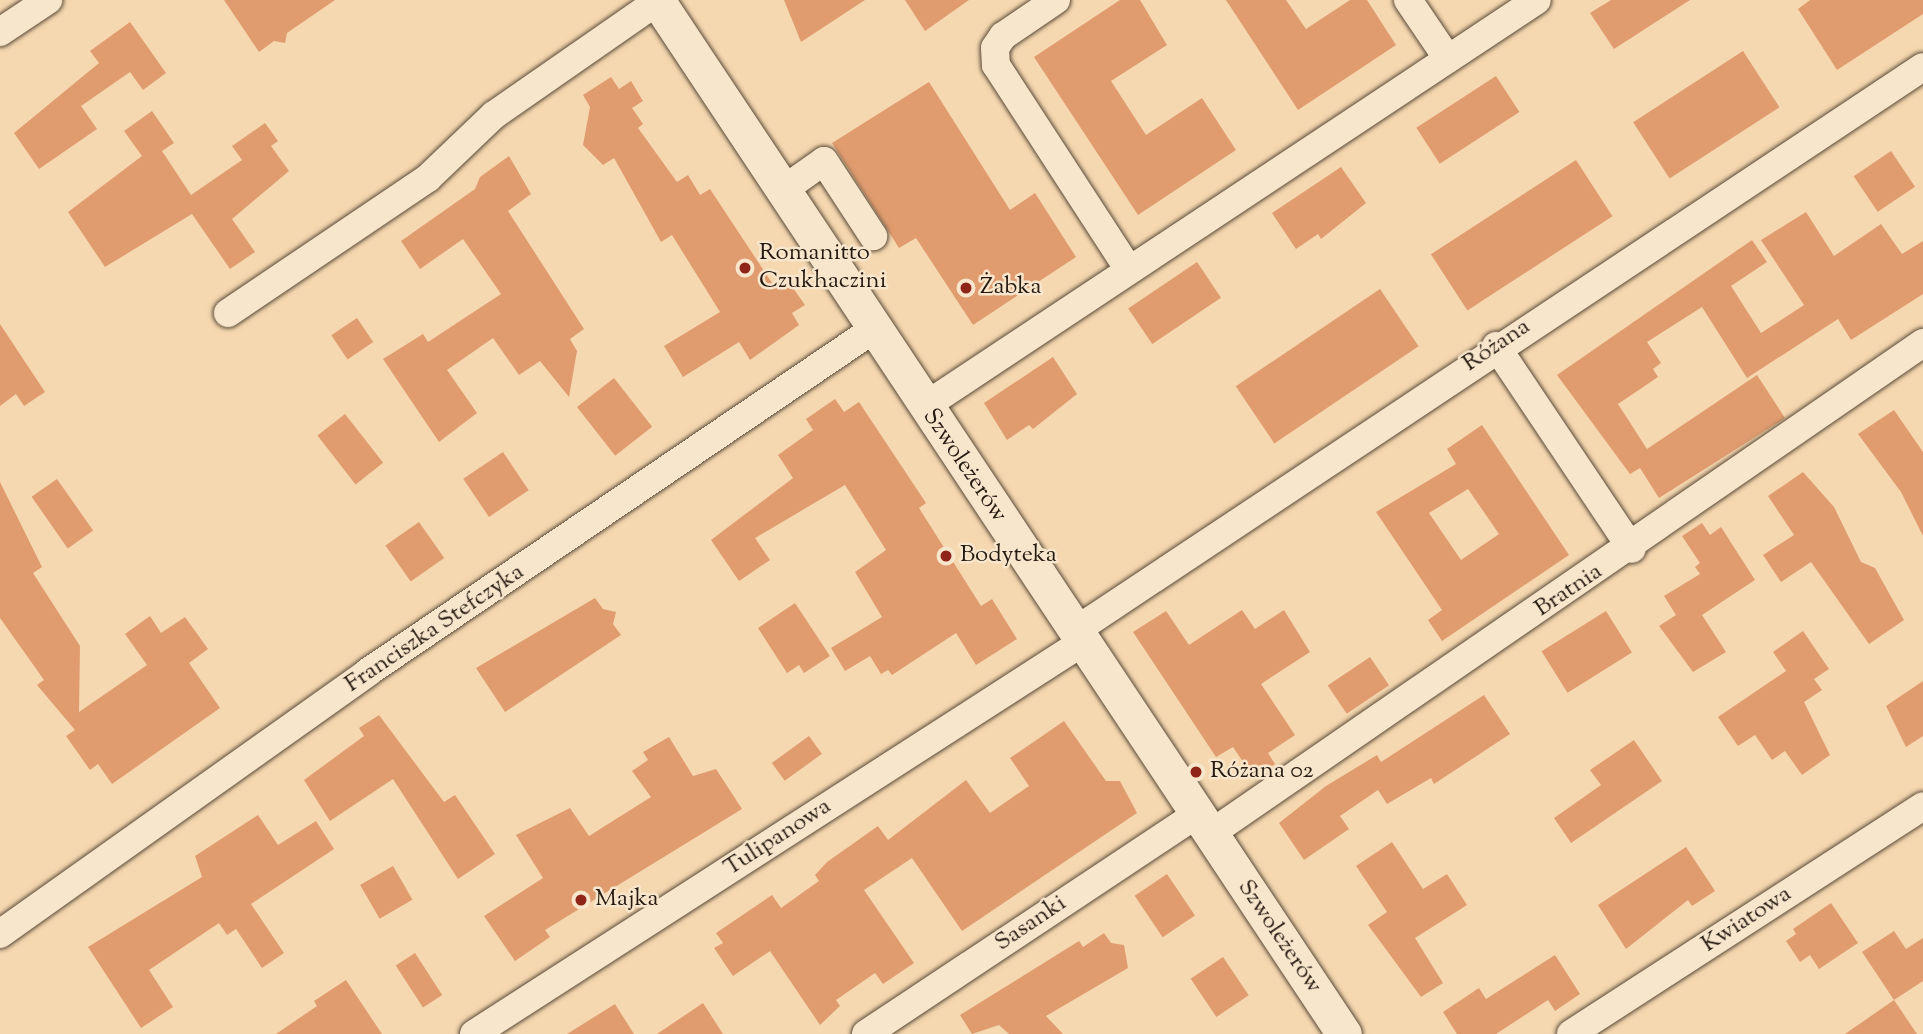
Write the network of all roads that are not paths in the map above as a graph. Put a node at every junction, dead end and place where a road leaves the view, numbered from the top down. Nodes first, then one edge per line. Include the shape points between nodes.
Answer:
1 (48, 0) edge
2 (1056, 0) edge
3 (1408, 0) edge
4 (1537, 0) edge
5 (658, 1) edge
6 (0, 32) edge
7 (1448, 59) junction
8 (1923, 67) edge
9 (782, 190) junction
10 (873, 236) dead end
11 (1129, 270) junction
12 (228, 313) dead end
13 (874, 329) junction
14 (1923, 343) edge
15 (1496, 346) junction
16 (925, 407) junction
17 (1632, 549) junction
18 (1079, 636) junction
19 (1923, 806) edge
20 (1204, 824) junction
21 (0, 934) edge
22 (474, 1034) edge
23 (866, 1034) edge
24 (1344, 1034) edge
25 (1571, 1034) edge

1 - 6 street
2 - 11 street via 1003,36 995,48 996,65
3 - 7 street
4 - 7 street
5 - 9 street, Szwoleżerów
5 - 12 street via 494,115 428,178
7 - 11 street
8 - 15 street, Różana
9 - 10 street via 824,161
9 - 13 street, Szwoleżerów
11 - 16 street
13 - 16 street, Szwoleżerów
13 - 21 street, Franciszka Stefczyka via 368,672
14 - 17 street, Bratnia
15 - 17 street
15 - 18 street, Różana
16 - 18 street, Szwoleżerów
17 - 20 street, Bratnia
18 - 20 street, Szwoleżerów
18 - 22 street, Tulipanowa
19 - 25 street, Kwiatowa
20 - 23 street, Sasanki
20 - 24 street, Szwoleżerów

